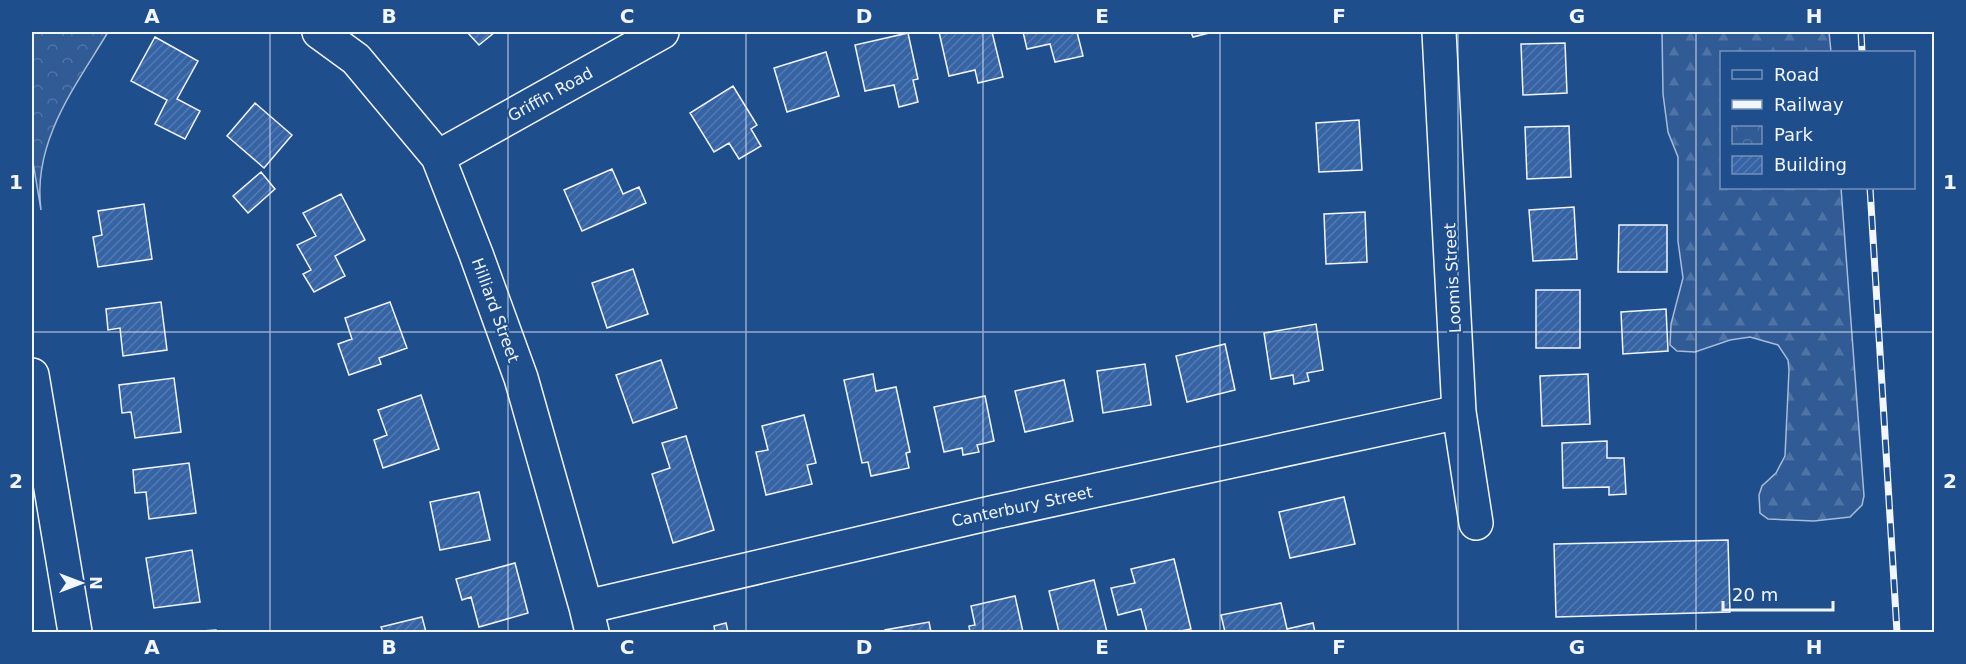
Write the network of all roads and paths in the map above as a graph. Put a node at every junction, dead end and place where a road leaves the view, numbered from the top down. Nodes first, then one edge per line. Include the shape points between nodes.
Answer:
1 (319, 32) edge
2 (662, 32) edge
3 (1439, 32) edge
4 (438, 158) junction
5 (32, 375) edge
6 (1459, 412) junction
7 (1476, 523) dead end
8 (589, 620) edge
9 (75, 633) edge

1 - 4 street, Hilliard Street via 356,59
2 - 4 street, Griffin Road
3 - 6 street, Loomis Street
4 - 8 street, Hilliard Street via 521,378
5 - 9 street
6 - 7 street, Loomis Street
6 - 8 street, Canterbury Street via 995,512

